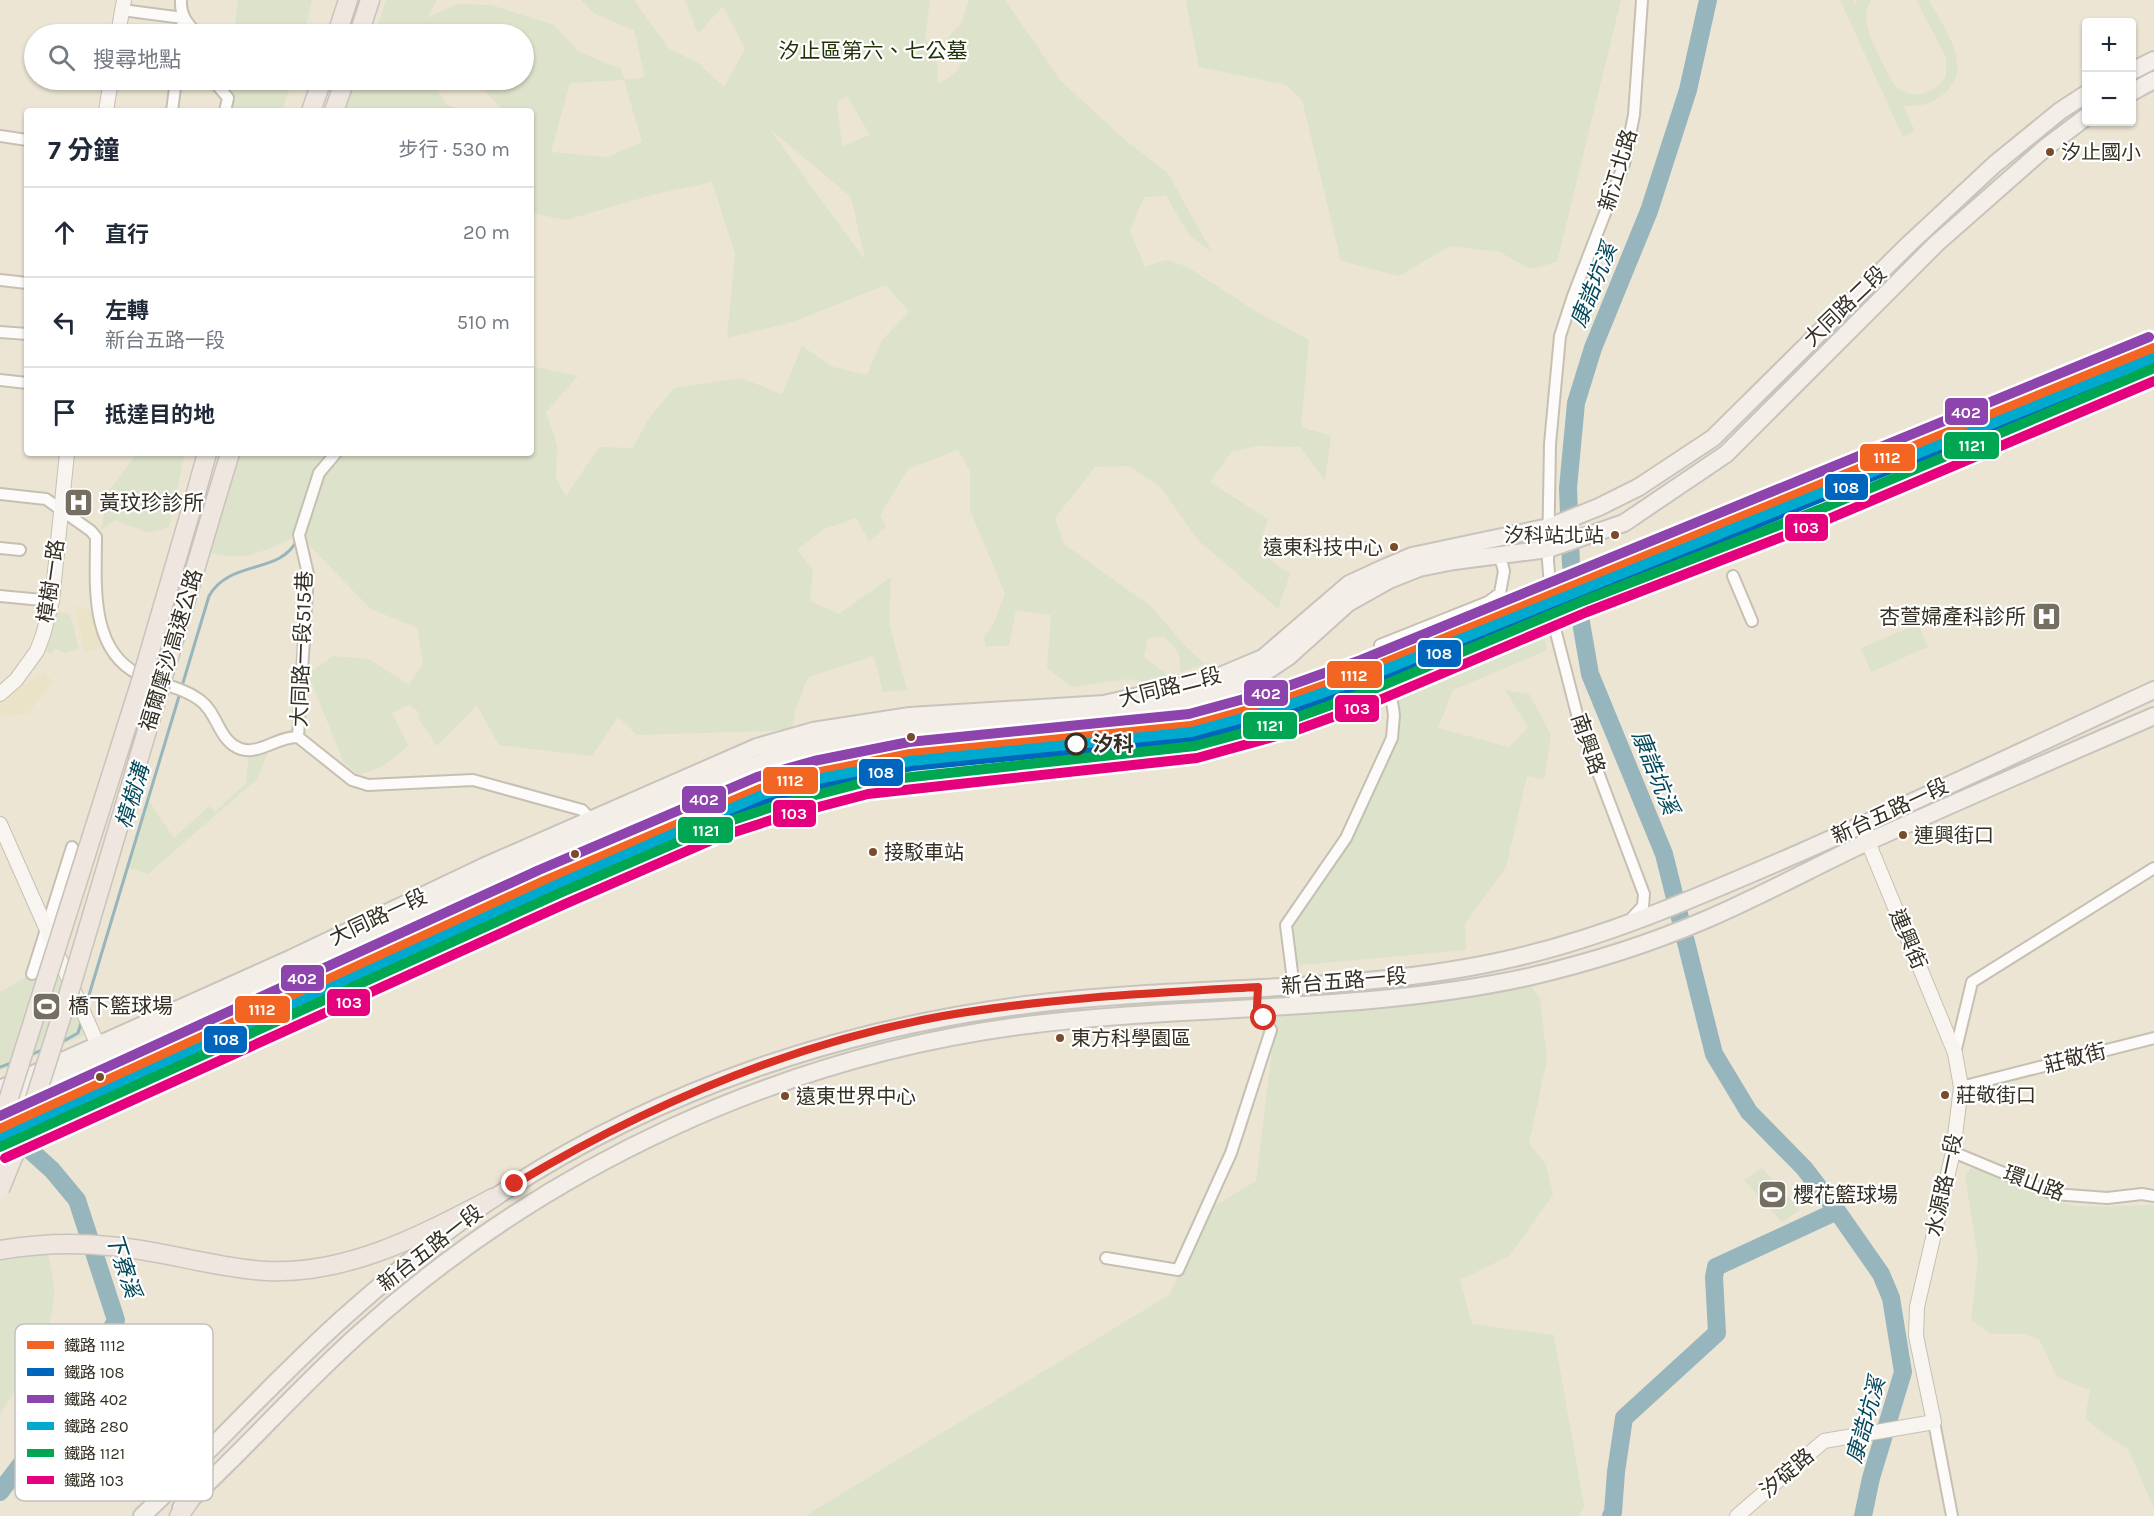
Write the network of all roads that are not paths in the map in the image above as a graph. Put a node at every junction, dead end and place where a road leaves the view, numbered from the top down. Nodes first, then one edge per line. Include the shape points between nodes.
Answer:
1 (181, 0) edge
2 (337, 0) edge
3 (348, 0) edge
4 (370, 0) edge
5 (1642, 0) edge
6 (123, 5) edge
7 (183, 18) junction
8 (120, 24) edge
9 (182, 24) edge
10 (188, 24) edge
11 (336, 24) edge
12 (339, 24) edge
13 (362, 24) edge
14 (2143, 65) edge
15 (2153, 82) edge
16 (109, 90) edge
17 (175, 90) edge
18 (221, 90) edge
19 (318, 90) edge
20 (341, 90) edge
21 (2136, 90) edge
22 (2082, 97) edge
23 (106, 108) edge
24 (172, 108) edge
25 (226, 108) edge
26 (312, 108) edge
27 (335, 108) edge
28 (2082, 120) edge
29 (0, 136) edge
30 (24, 140) edge
31 (1909, 244) junction
32 (1926, 255) junction
33 (0, 280) edge
34 (24, 283) edge
35 (0, 332) edge
36 (24, 334) edge
37 (2154, 380) edge
38 (0, 381) edge
39 (24, 383) edge
40 (66, 456) edge
41 (206, 456) edge
42 (229, 456) edge
43 (333, 456) edge
44 (0, 494) edge
45 (62, 509) junction
46 (1549, 527) junction
47 (1788, 527) dead end
48 (0, 548) edge
49 (1548, 549) junction
50 (20, 550) dead end
51 (1499, 554) junction
52 (1732, 576) dead end
53 (0, 596) edge
54 (52, 602) junction
55 (1553, 621) junction
56 (1752, 621) dead end
57 (1380, 645) dead end
58 (2154, 690) edge
59 (0, 694) edge
60 (2154, 716) edge
61 (298, 737) junction
62 (761, 754) junction
63 (0, 824) edge
64 (1861, 825) junction
65 (595, 828) junction
66 (1868, 842) junction
67 (72, 847) dead end
68 (2154, 868) edge
69 (1623, 927) junction
70 (47, 929) junction
71 (1629, 949) junction
72 (32, 974) dead end
73 (1296, 986) junction
74 (1258, 987) junction
75 (1296, 1004) junction
76 (1257, 1007) junction
77 (2154, 1038) edge
78 (97, 1043) junction
79 (1955, 1053) junction
80 (104, 1059) junction
81 (100, 1077) dead end
82 (1961, 1087) junction
83 (11, 1089) edge
84 (0, 1106) edge
85 (0, 1126) edge
86 (1953, 1152) junction
87 (0, 1190) edge
88 (2154, 1196) edge
89 (493, 1198) junction
90 (0, 1250) edge
91 (1106, 1258) dead end
92 (1934, 1422) junction
93 (213, 1446) edge
94 (213, 1476) edge
95 (157, 1501) edge
96 (189, 1501) edge
97 (189, 1501) edge
98 (142, 1516) edge
99 (172, 1516) edge
100 (179, 1516) edge
101 (1737, 1516) edge
102 (1952, 1516) edge

1 - 7 street
2 - 11 highway
3 - 12 highway
4 - 13 highway
5 - 46 street, 新江北路 via 1634,115 1624,164 1560,336 1550,444
6 - 7 street
6 - 8 street
7 - 9 street
7 - 10 street
14 - 15 street
15 - 21 main road
16 - 23 street
17 - 24 street
18 - 25 street via 228,98
19 - 26 highway
20 - 27 highway
22 - 31 main road, 大同路二段 via 1995,164
28 - 32 main road, 大同路二段 via 2045,148
29 - 30 street
31 - 32 main road
31 - 46 main road, 大同路二段 via 1713,438 1639,487
32 - 49 main road, 大同路二段 via 1726,454 1624,523
33 - 34 street
35 - 36 street
37 - 47 street via 1803,527
38 - 39 street
40 - 45 street, 樟樹一路
41 - 85 highway, 福爾摩沙高速公路, bridge via 141,681
42 - 87 highway, 福爾摩沙高速公路, bridge via 68,996 29,1118
43 - 61 street, 大同路一段515巷 via 319,473 299,535 308,574
44 - 45 street via 46,499
45 - 54 street, 樟樹一路
45 - 61 street via 96,537 98,611 120,659 137,674 203,702 228,741 243,750
46 - 49 street, 新江北路
46 - 62 main road, 大同路二段 via 1412,556 1386,567 1349,584 1263,658 1213,679 1104,704 910,716 813,731
48 - 50 street
49 - 51 main road, 大同路二段
49 - 55 street, 南興路
51 - 57 street via 1504,571 1500,593 1488,602
51 - 62 main road, 大同路二段 via 1419,568 1389,580 1348,603 1288,657 1264,673 1164,707 1099,718 892,733
52 - 56 street
53 - 54 street
54 - 59 street, 樟樹一路 via 37,651
55 - 69 street, 南興路 via 1579,722 1644,894 1643,906
55 - 73 street via 1390,689 1392,738 1346,838 1286,925 1289,966
58 - 64 main road, 新台五路一段
60 - 66 main road, 新台五路一段
61 - 65 street, 大同路一段515巷 via 352,780 368,785 473,780 582,810
62 - 65 main road, 大同路一段
63 - 70 street
64 - 66 street, 連興街
64 - 69 main road, 新台五路一段
65 - 78 main road, 大同路一段 via 485,866 290,959
65 - 80 main road, 大同路一段
66 - 71 main road, 新台五路一段 via 1704,920
66 - 79 street, 連興街
67 - 70 street
68 - 79 street, 水源路一段 via 1972,982
69 - 71 main road
69 - 73 main road, 新台五路一段 via 1466,968
70 - 72 street
70 - 78 street
71 - 75 main road, 新台五路一段 via 1524,978 1384,999
73 - 74 main road, 新台五路一段
73 - 75 street
74 - 76 main road
74 - 89 main road, 新台五路一段 via 1038,1003 943,1016 823,1046 752,1069 652,1111 585,1143
75 - 76 main road, 新台五路一段
76 - 91 street via 1271,1030 1264,1054 1231,1153 1178,1270
76 - 94 main road, 新台五路一段 via 1034,1024 951,1036 819,1072 647,1138 588,1168 498,1224 418,1283 278,1410
77 - 82 street, 莊敬街
78 - 80 street
78 - 83 main road, 大同路一段
79 - 82 street, 水源路一段
80 - 81 street
80 - 83 main road, 大同路一段
82 - 86 street, 水源路一段
83 - 84 main road, 大同路一段, bridge
86 - 88 street, 環山路 via 2054,1194
86 - 92 street, 水源路一段 via 1917,1307 1920,1362
89 - 90 highway via 418,1237 377,1253 322,1267 268,1271 230,1268 99,1245 57,1244
89 - 93 main road, 新台五路一段 via 345,1316
92 - 101 street, 汐碇路 via 1824,1441
92 - 102 street
95 - 98 main road, 新台五路一段
96 - 99 main road, 新台五路一段
97 - 100 highway

